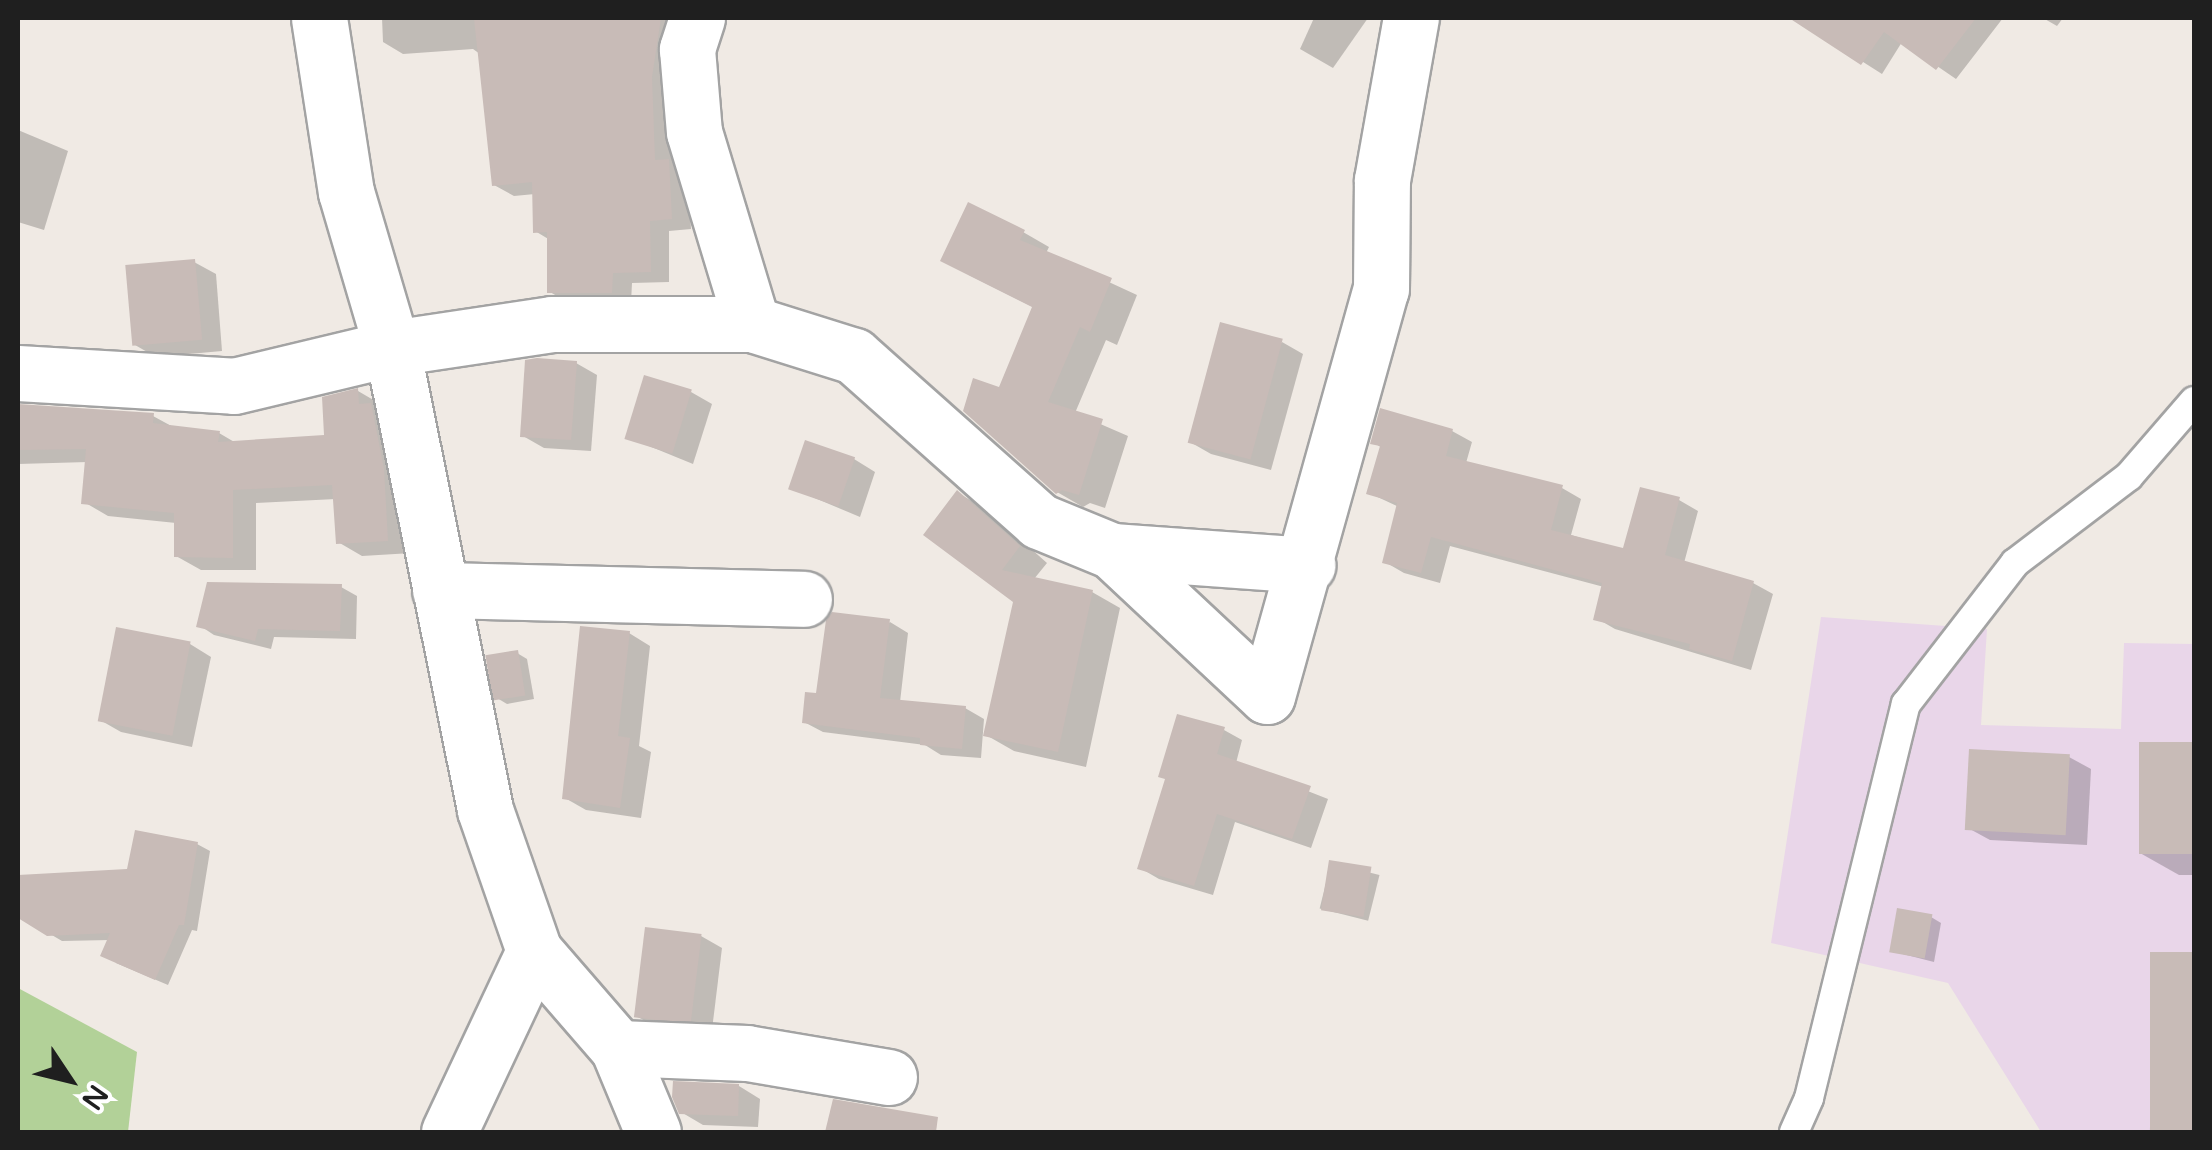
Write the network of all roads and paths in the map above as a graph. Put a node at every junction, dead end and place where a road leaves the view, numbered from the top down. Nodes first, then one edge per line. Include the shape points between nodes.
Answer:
1 (319, 18) edge
2 (696, 18) edge
3 (1411, 18) edge
4 (752, 324) junction
5 (392, 348) junction
6 (18, 373) edge
7 (2194, 401) edge
8 (1112, 551) junction
9 (1307, 564) junction
10 (440, 590) junction
11 (804, 599) dead end
12 (534, 951) junction
13 (618, 1048) junction
14 (890, 1077) dead end
15 (449, 1132) edge
16 (653, 1132) edge
17 (1794, 1132) edge

1 - 5 street via 346,192
2 - 4 street via 688,49 694,132
3 - 9 street via 1382,180 1381,289
4 - 5 street via 552,324
4 - 8 street via 854,356 1039,521
5 - 6 street via 234,386
5 - 10 street
7 - 17 lane via 2130,476 2015,563 1906,704 1809,1098
8 - 9 street
8 - 9 street via 1267,696
10 - 11 street
10 - 12 street via 485,810
12 - 13 street
12 - 15 street
13 - 14 street via 747,1053
13 - 16 street

